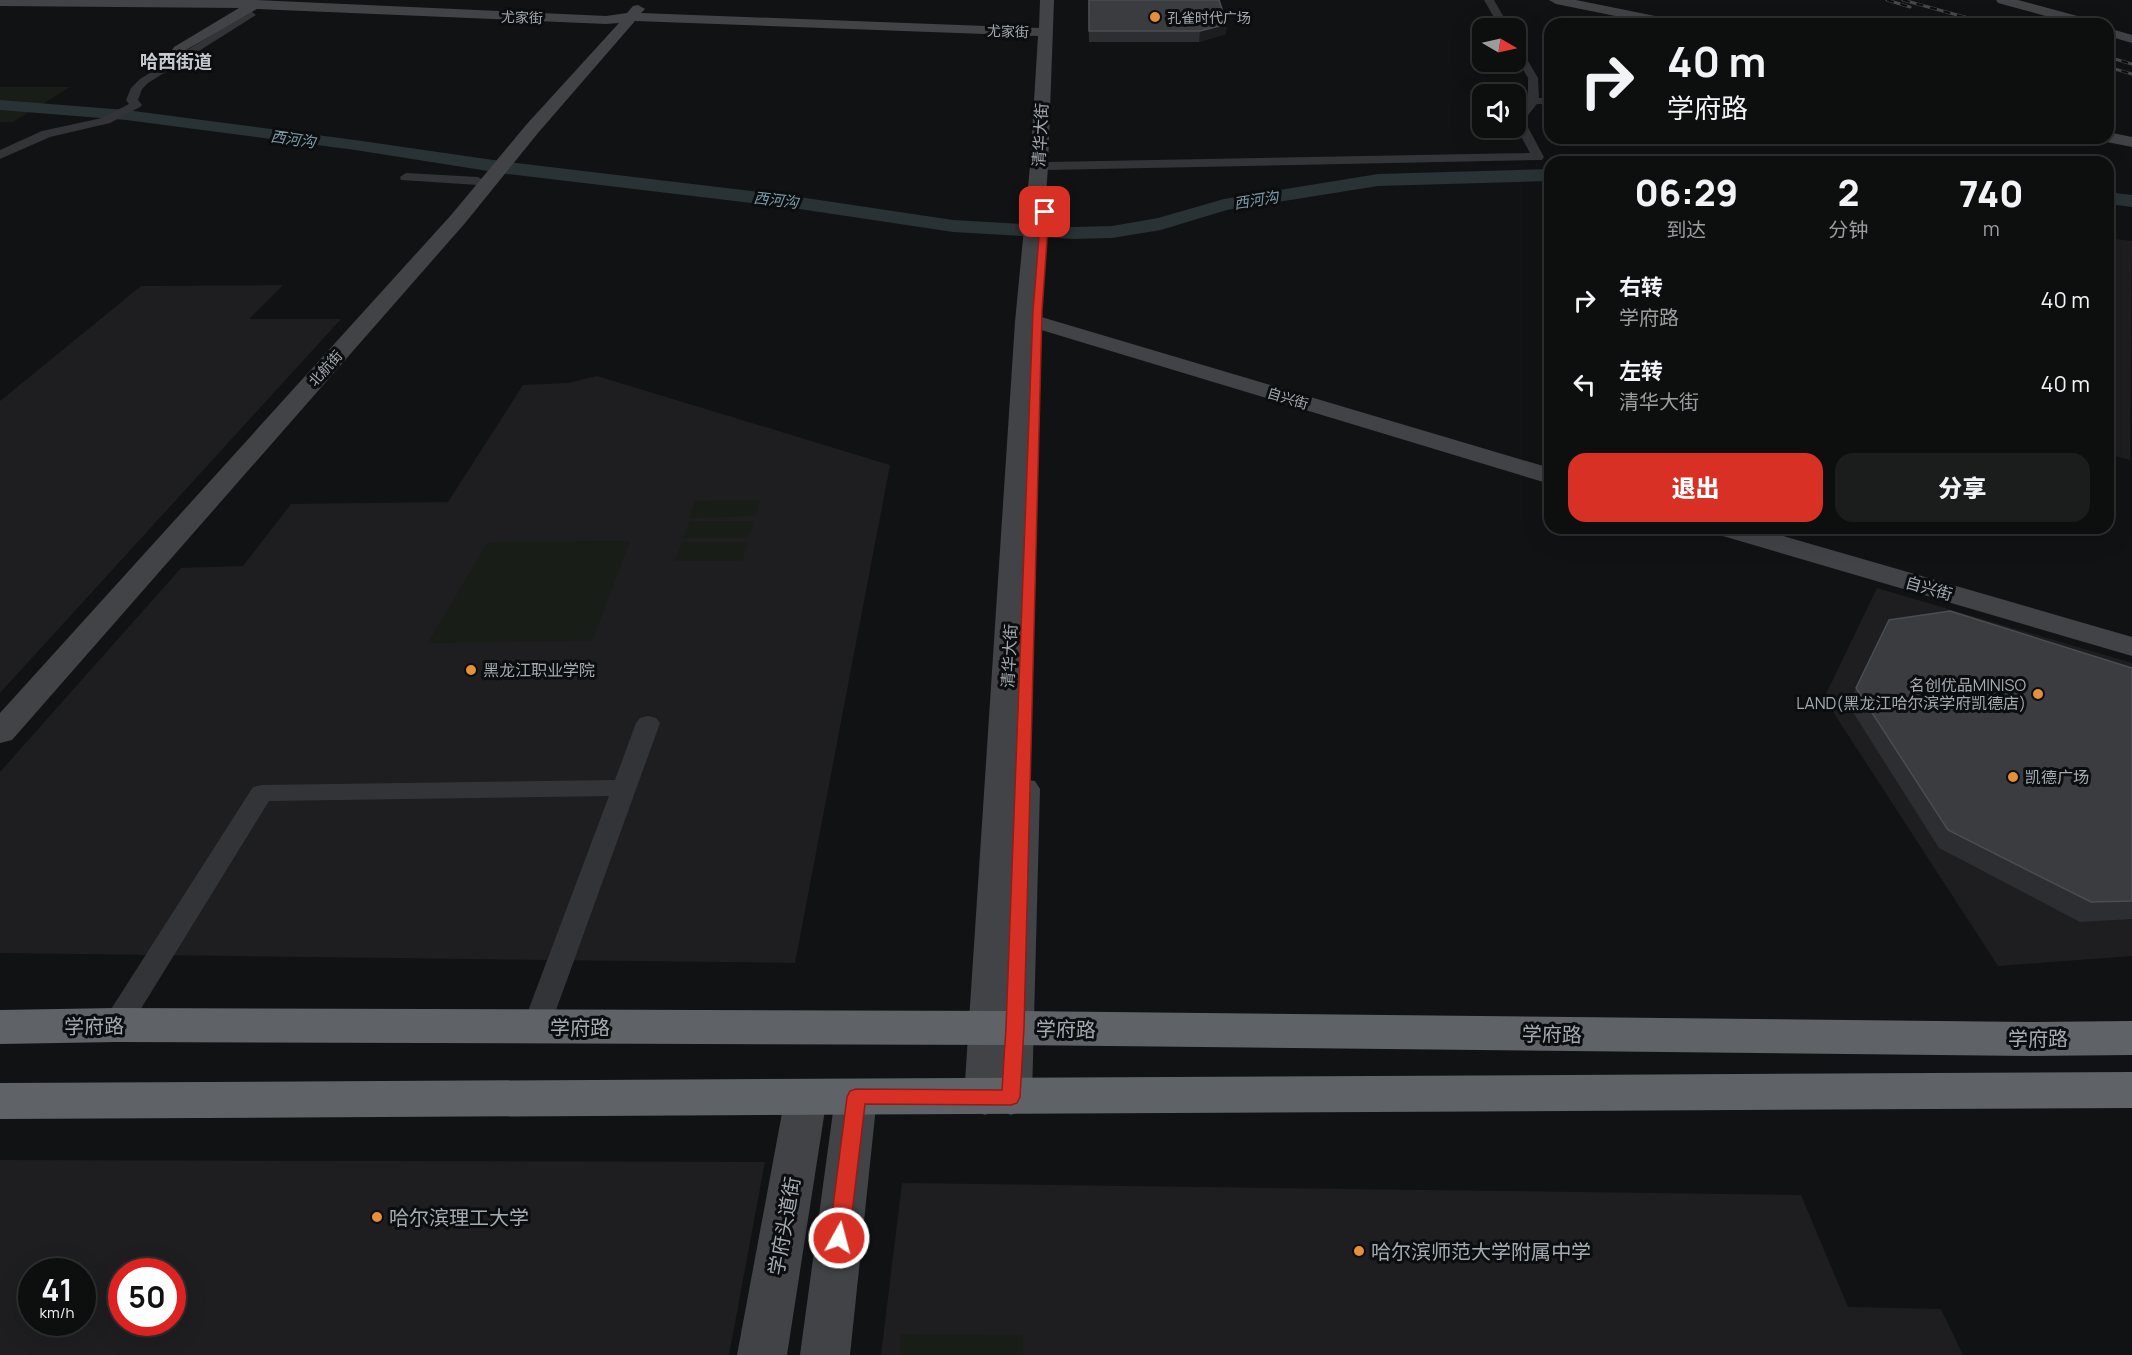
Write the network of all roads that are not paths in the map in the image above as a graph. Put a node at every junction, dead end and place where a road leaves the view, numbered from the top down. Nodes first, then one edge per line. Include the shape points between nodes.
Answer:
1 (646, 0) edge
2 (1047, 0) edge
3 (1054, 0) edge
4 (1489, 0) edge
5 (1542, 0) edge
6 (1556, 0) edge
7 (1589, 0) edge
8 (1606, 0) edge
9 (1994, 0) edge
10 (2003, 0) edge
11 (0, 3) edge
12 (246, 5) edge
13 (1641, 16) junction
14 (630, 18) junction
15 (1499, 18) edge
16 (1635, 18) edge
17 (1648, 18) edge
18 (1650, 18) edge
19 (1665, 18) edge
20 (2058, 18) edge
21 (2069, 18) edge
22 (2114, 32) edge
23 (1044, 34) junction
24 (2132, 37) edge
25 (160, 50) dead end
26 (179, 50) dead end
27 (1526, 66) edge
28 (1534, 100) junction
29 (1544, 101) edge
30 (2114, 136) edge
31 (2132, 141) edge
32 (0, 155) edge
33 (1048, 166) junction
34 (406, 177) dead end
35 (480, 185) junction
36 (1042, 194) junction
37 (1032, 317) junction
38 (1544, 458) edge
39 (1544, 474) edge
40 (1746, 534) edge
41 (1803, 534) edge
42 (2132, 630) edge
43 (2132, 647) edge
44 (648, 723) dead end
45 (0, 733) edge
46 (624, 788) junction
47 (116, 1025) junction
48 (0, 1027) edge
49 (537, 1027) junction
50 (1002, 1028) junction
51 (2132, 1038) edge
52 (2132, 1090) edge
53 (806, 1097) junction
54 (856, 1097) junction
55 (998, 1097) junction
56 (0, 1101) edge
57 (762, 1355) edge
58 (825, 1355) edge

1 - 14 main road, 北航街
2 - 23 main road, 清华大街
3 - 33 main road, 清华大街
4 - 15 street
5 - 16 main road
6 - 13 main road
7 - 13 main road
8 - 19 main road
9 - 20 main road
10 - 21 main road
11 - 12 main road, 尤家街
12 - 14 main road, 尤家街 via 594,21
12 - 25 main road
12 - 26 main road
12 - 32 street via 251,15 144,81 132,100 136,106 106,121 46,134
13 - 17 main road
13 - 18 main road
14 - 23 main road, 尤家街
14 - 35 main road, 北航街
22 - 24 main road
23 - 36 main road, 清华大街
27 - 28 street via 1533,78
28 - 29 street
28 - 33 street via 1518,120 1538,157
30 - 31 main road
33 - 36 main road, 清华大街
34 - 35 street
35 - 45 main road, 北航街 via 459,218
36 - 37 main road, 清华大街
37 - 38 main road, 自兴街
37 - 39 main road, 自兴街
37 - 50 main road, 清华大街
40 - 43 main road, 自兴街
41 - 42 main road, 自兴街
44 - 46 street
46 - 47 street via 262,793
46 - 49 street
47 - 48 highway, 学府路
47 - 49 highway, 学府路
49 - 50 highway, 学府路
50 - 51 highway, 学府路
50 - 55 main road, 清华大街
52 - 55 highway
53 - 54 highway
53 - 56 highway
53 - 57 main road, 学府头道街
54 - 55 highway
54 - 58 main road

